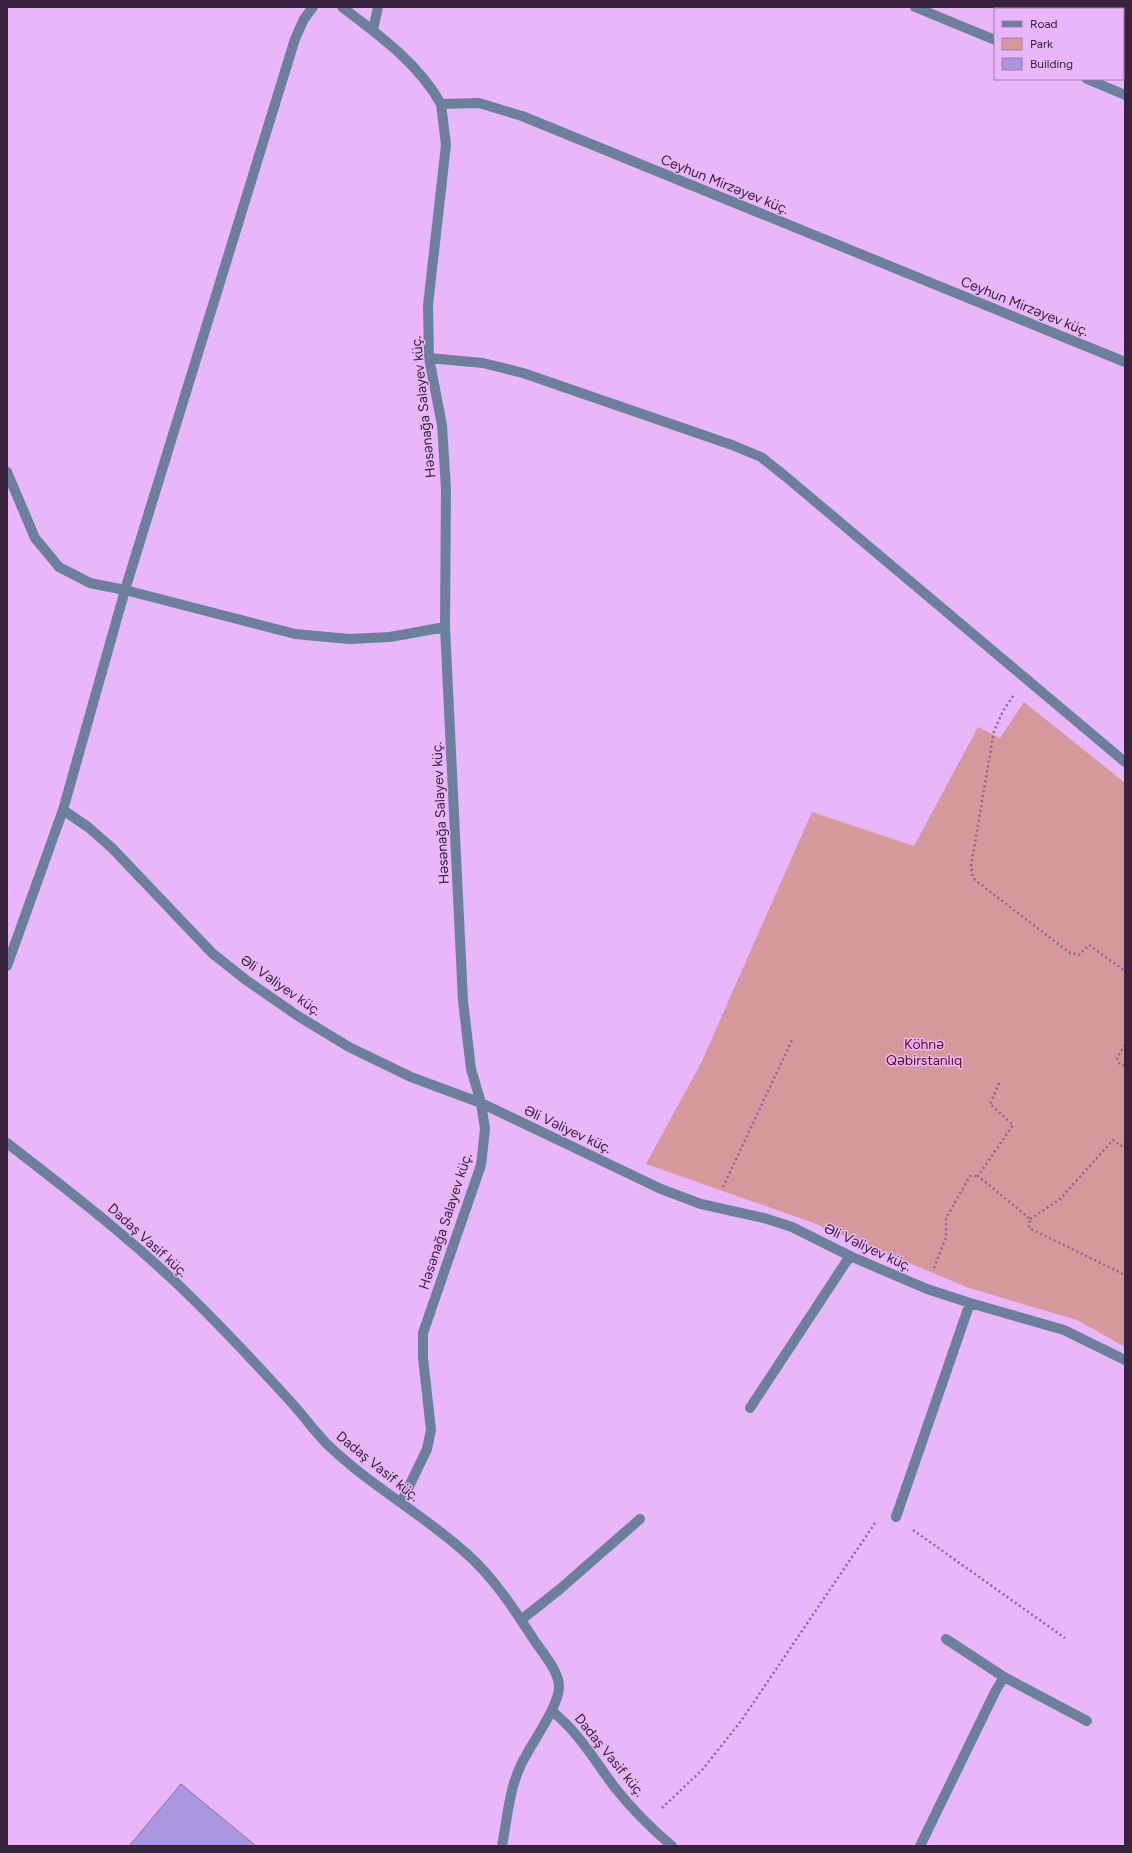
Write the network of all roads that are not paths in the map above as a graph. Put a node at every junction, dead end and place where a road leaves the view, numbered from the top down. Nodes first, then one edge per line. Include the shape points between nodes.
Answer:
1 (313, 7) edge
2 (342, 7) edge
3 (378, 7) edge
4 (915, 7) edge
5 (373, 30) junction
6 (994, 40) edge
7 (1089, 80) edge
8 (1125, 95) edge
9 (441, 104) junction
10 (429, 358) junction
11 (1125, 362) edge
12 (7, 472) edge
13 (125, 590) junction
14 (444, 627) junction
15 (1125, 762) edge
16 (63, 810) junction
17 (7, 966) edge
18 (481, 1103) junction
19 (7, 1143) edge
20 (850, 1256) junction
21 (970, 1303) junction
22 (1125, 1360) edge
23 (750, 1408) dead end
24 (401, 1503) junction
25 (896, 1517) road end
26 (640, 1519) dead end
27 (520, 1620) junction
28 (946, 1639) dead end
29 (1004, 1677) junction
30 (552, 1711) junction
31 (1087, 1721) dead end
32 (502, 1846) edge
33 (672, 1846) edge
34 (920, 1846) edge

1 - 13 street via 295,39
2 - 5 street
3 - 5 street
4 - 6 street
5 - 9 street via 423,78
7 - 8 street
9 - 10 street, Həsənağa Salayev küç. via 446,145 428,304
9 - 11 street, Ceyhun Mirzəyev küç. via 479,103 522,116
10 - 14 street, Həsənağa Salayev küç. via 442,425 446,488
10 - 15 street via 483,363 523,373 732,445 760,458 791,481
12 - 13 street via 35,538 59,567 90,583
13 - 14 street via 295,634 349,639 390,637
13 - 16 street
14 - 18 street, Həsənağa Salayev küç. via 463,1001 471,1069
16 - 17 street
16 - 18 street, Əli Vəliyev küç. via 112,848 212,953 246,980 349,1047 411,1077
18 - 20 street, Əli Vəliyev küç. via 661,1189 713,1207 764,1218 792,1228
18 - 24 street, Həsənağa Salayev küç. via 485,1129 481,1165 423,1333 430,1430 427,1450
19 - 24 street, Dadaş Vasif küç. via 80,1199 151,1260 291,1402 327,1444
20 - 21 street, Əli Vəliyev küç. via 927,1289
20 - 23 street
21 - 22 street, Əli Vəliyev küç. via 1064,1330
21 - 25 street
24 - 27 street, Dadaş Vasif küç. via 466,1553 490,1577
26 - 27 street via 560,1589
27 - 30 street, Dadaş Vasif küç. via 555,1672 559,1684 558,1697
28 - 29 street
29 - 31 street
29 - 34 street
30 - 32 street via 519,1768
30 - 33 street, Dadaş Vasif küç. via 570,1725 617,1790

